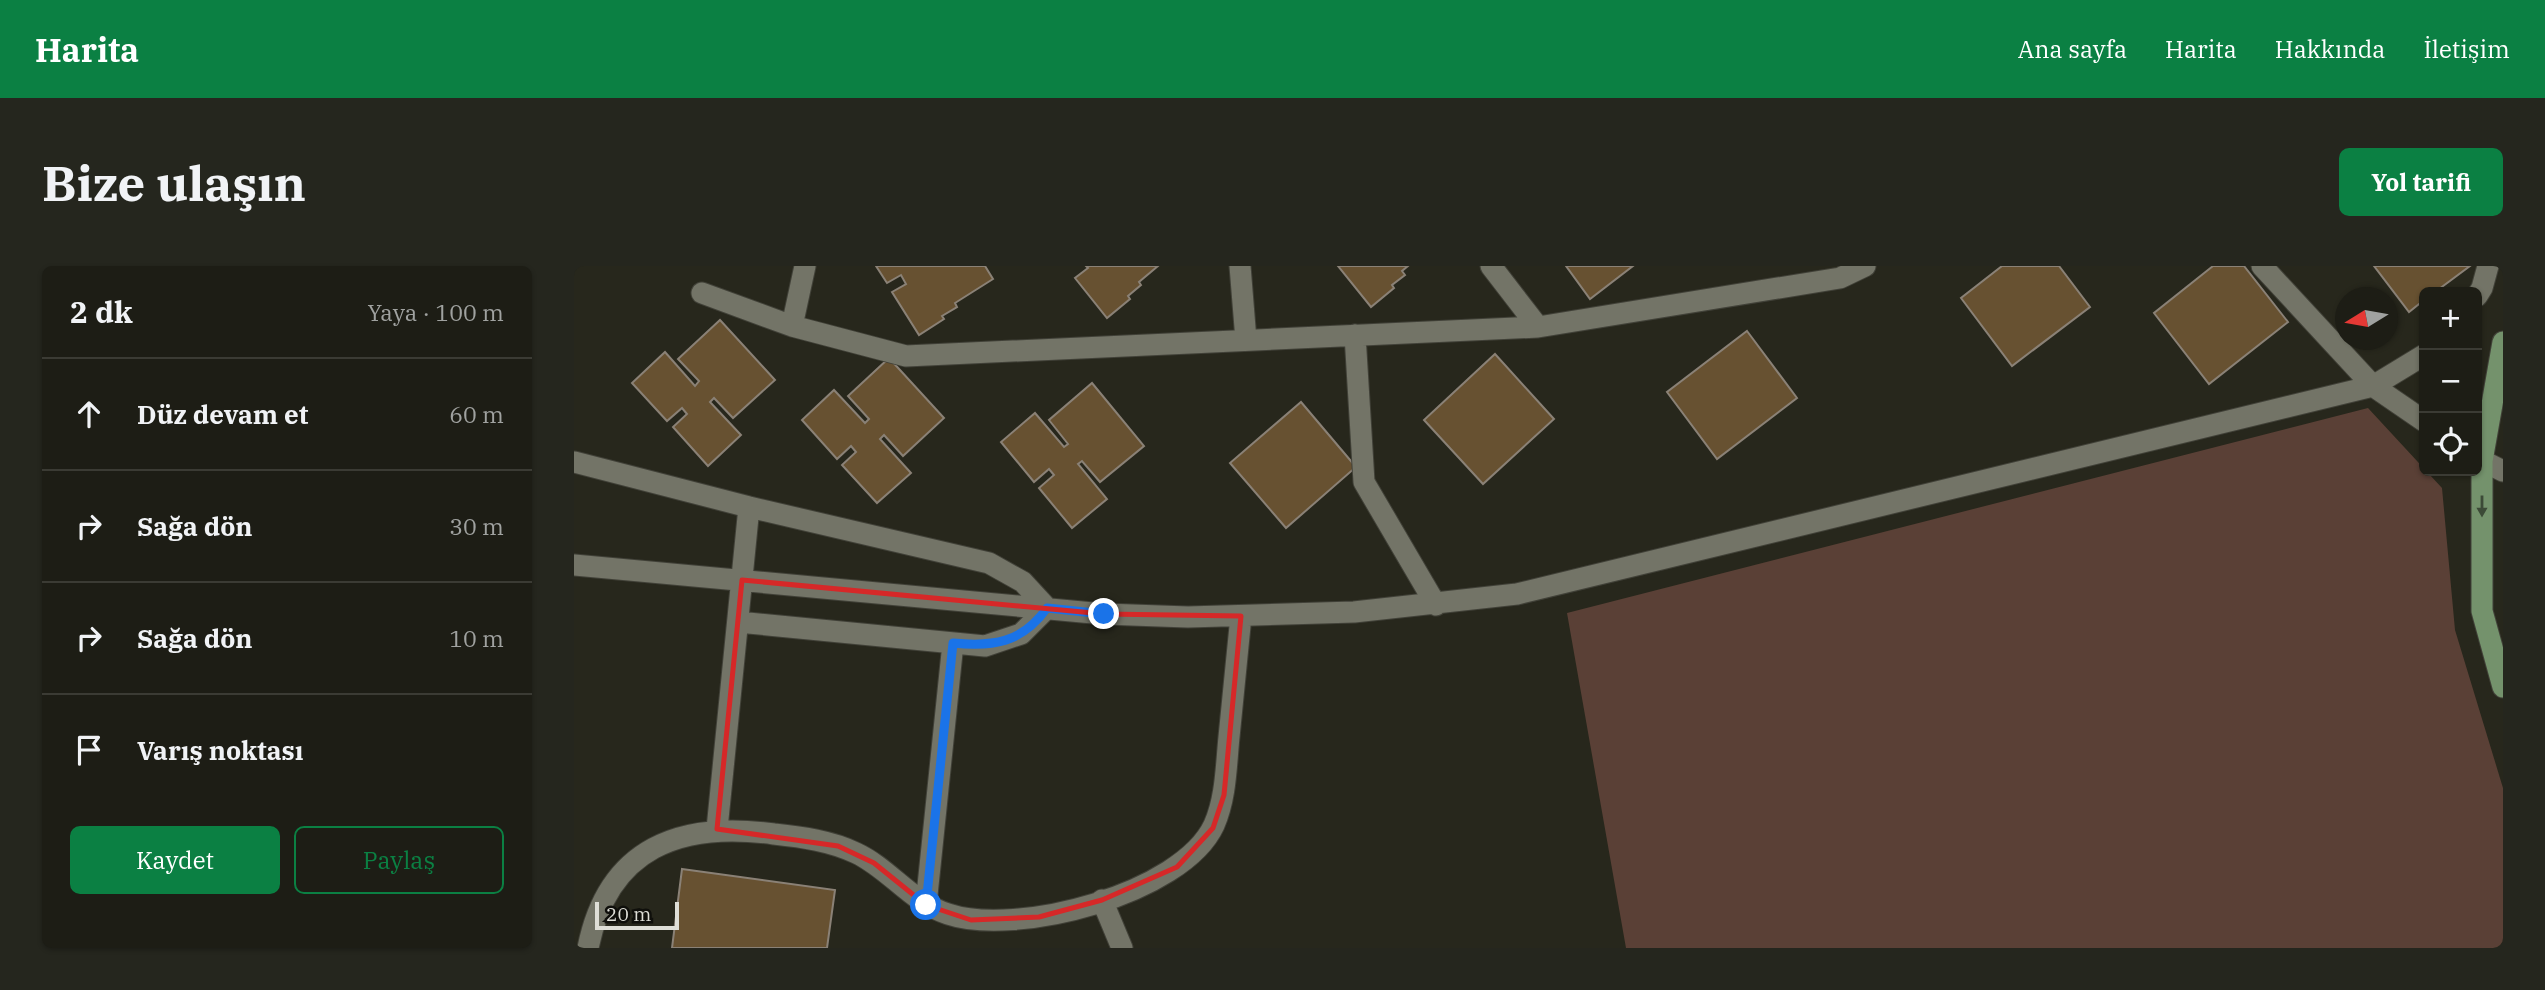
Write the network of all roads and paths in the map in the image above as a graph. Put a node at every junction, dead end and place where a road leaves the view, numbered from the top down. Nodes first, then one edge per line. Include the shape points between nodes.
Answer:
1 (805, 266) edge
2 (1240, 266) edge
3 (1491, 266) edge
4 (1865, 266) edge
5 (2262, 266) edge
6 (2488, 266) edge
7 (1835, 272) edge
8 (2482, 288) edge
9 (702, 293) dead end
10 (792, 326) junction
11 (1538, 327) junction
12 (1355, 335) junction
13 (1246, 340) junction
14 (2503, 342) edge
15 (2419, 358) edge
16 (2373, 386) junction
17 (2419, 418) edge
18 (2482, 444) edge
19 (2482, 460) edge
20 (574, 462) edge
21 (2503, 471) edge
22 (2479, 476) edge
23 (749, 507) junction
24 (574, 565) edge
25 (742, 580) junction
26 (1436, 605) junction
27 (1047, 608) junction
28 (1241, 616) junction
29 (738, 622) junction
30 (953, 643) junction
31 (2503, 687) edge
32 (718, 829) junction
33 (1102, 900) junction
34 (926, 905) junction
35 (588, 948) edge
36 (1122, 948) edge

1 - 10 street
2 - 13 street
3 - 11 street
4 - 7 street
5 - 16 street
6 - 8 street
7 - 11 street
9 - 10 street
10 - 13 street via 906,356
11 - 12 street
12 - 13 street
12 - 26 street via 1364,482
14 - 18 main road
15 - 16 street
16 - 17 street
16 - 26 street via 1517,594
19 - 21 street
20 - 23 street
22 -> 31 main road via 2482,611
23 - 25 street
23 - 27 street via 989,563 1023,582
24 - 25 street
25 - 27 street
25 - 29 street
26 - 28 street
27 - 28 street via 1104,614
27 - 30 street via 1031,627 1010,640 985,646
28 - 33 street via 1224,795 1213,828 1177,867
29 - 30 street
29 - 32 street
30 - 34 street
32 - 34 street via 786,835 838,846 874,863
32 - 35 street via 673,838 634,862 603,900
33 - 34 street via 1039,917 988,921
33 - 36 street

